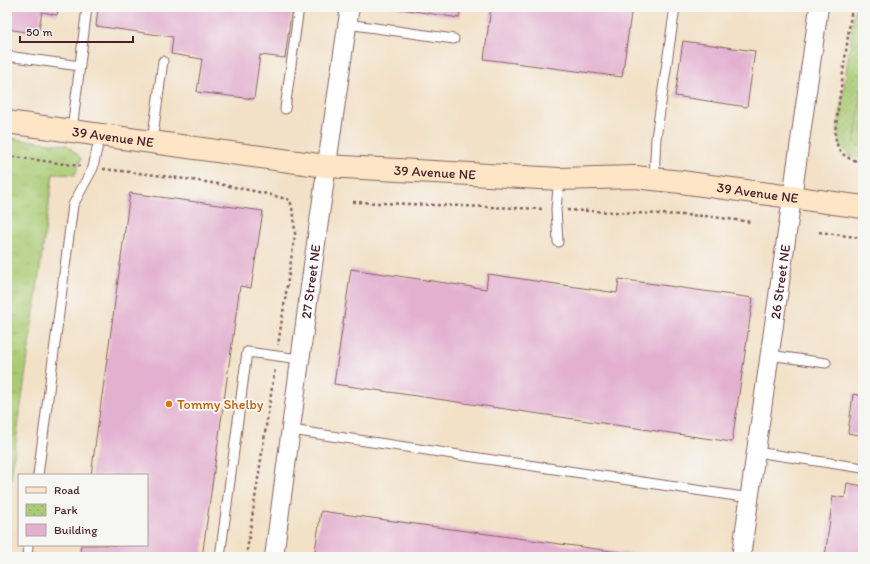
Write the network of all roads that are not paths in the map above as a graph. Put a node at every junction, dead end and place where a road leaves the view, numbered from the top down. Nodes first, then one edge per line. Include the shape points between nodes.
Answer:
1 (87, 7) edge
2 (299, 7) edge
3 (674, 7) edge
4 (818, 7) edge
5 (348, 16) edge
6 (454, 39) dead end
7 (7, 56) edge
8 (163, 61) dead end
9 (80, 66) junction
10 (286, 109) dead end
11 (7, 122) edge
12 (72, 130) junction
13 (100, 134) junction
14 (152, 142) junction
15 (326, 166) junction
16 (559, 179) junction
17 (654, 179) junction
18 (791, 197) junction
19 (863, 207) edge
20 (558, 242) dead end
21 (769, 356) junction
22 (300, 359) junction
23 (826, 364) dead end
24 (291, 430) junction
25 (756, 452) junction
26 (863, 468) edge
27 (38, 474) edge
28 (750, 498) junction
29 (28, 546) edge
30 (27, 557) edge
31 (220, 557) edge
32 (274, 557) edge
33 (741, 557) edge

1 - 9 lane
2 - 10 lane
3 - 17 lane via 656,138
4 - 18 street, 26 Street NE
5 - 6 lane
5 - 15 street, 27 Street NE
7 - 9 lane
8 - 14 lane
9 - 12 lane
11 - 12 street, 39 Avenue NE
12 - 13 street, 39 Avenue NE
13 - 14 street, 39 Avenue NE
13 - 27 lane via 93,168 73,205
14 - 15 street, 39 Avenue NE
15 - 16 street, 39 Avenue NE
15 - 22 street, 27 Street NE
16 - 17 street, 39 Avenue NE
16 - 20 lane via 556,209
17 - 18 street, 39 Avenue NE
18 - 19 street, 39 Avenue NE
18 - 21 street, 26 Street NE
21 - 23 lane
21 - 25 street, 26 Street NE
22 - 24 street, 27 Street NE
22 - 31 lane via 247,352
24 - 28 lane
24 - 32 street, 27 Street NE
25 - 26 lane
25 - 28 street, 26 Street NE
28 - 33 street, 26 Street NE
29 - 30 lane

